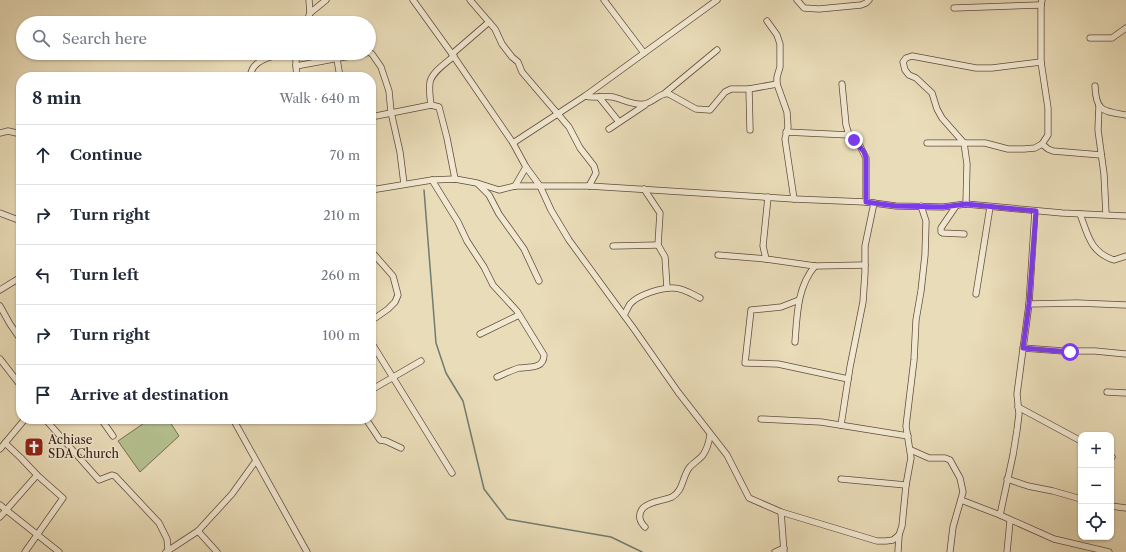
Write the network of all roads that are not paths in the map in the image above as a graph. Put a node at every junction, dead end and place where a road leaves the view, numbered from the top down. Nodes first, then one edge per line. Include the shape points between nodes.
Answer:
1 (309, 0) edge
2 (326, 0) edge
3 (413, 0) edge
4 (470, 0) edge
5 (604, 0) edge
6 (717, 0) edge
7 (797, 0) edge
8 (869, 0) edge
9 (1042, 3) edge
10 (954, 8) dead end
11 (310, 14) joint
12 (767, 20) dead end
13 (489, 22) junction
14 (1126, 28) edge
15 (1090, 38) dead end
16 (717, 50) dead end
17 (644, 53) junction
18 (453, 55) junction
19 (263, 60) edge
20 (296, 60) edge
21 (331, 60) edge
22 (337, 60) edge
23 (376, 60) edge
24 (1042, 62) junction
25 (296, 66) junction
26 (252, 72) edge
27 (297, 72) edge
28 (339, 72) edge
29 (777, 84) junction
30 (842, 84) dead end
31 (1095, 86) dead end
32 (749, 89) junction
33 (665, 93) junction
34 (585, 96) junction
35 (599, 97) junction
36 (646, 104) junction
37 (431, 105) junction
38 (1099, 106) junction
39 (391, 112) junction
40 (557, 115) junction
41 (1126, 115) edge
42 (376, 116) edge
43 (619, 122) junction
44 (609, 129) dead end
45 (750, 130) dead end
46 (786, 132) junction
47 (0, 133) edge
48 (16, 133) edge
49 (849, 135) junction
50 (513, 143) junction
51 (927, 143) dead end
52 (964, 143) junction
53 (1042, 144) junction
54 (1101, 155) junction
55 (526, 167) junction
56 (455, 179) junction
57 (432, 180) junction
58 (477, 183) junction
59 (404, 184) junction
60 (515, 186) junction
61 (540, 186) junction
62 (589, 186) junction
63 (376, 189) edge
64 (644, 189) junction
65 (768, 197) junction
66 (794, 199) junction
67 (866, 202) junction
68 (874, 203) junction
69 (966, 204) junction
70 (921, 206) junction
71 (956, 206) junction
72 (990, 207) junction
73 (1036, 211) junction
74 (0, 213) edge
75 (1080, 214) junction
76 (1106, 214) junction
77 (1126, 216) edge
78 (16, 219) edge
79 (964, 234) dead end
80 (658, 244) junction
81 (613, 246) dead end
82 (718, 255) dead end
83 (1126, 256) edge
84 (376, 257) edge
85 (766, 259) junction
86 (865, 265) junction
87 (815, 266) junction
88 (16, 281) edge
89 (539, 281) dead end
90 (667, 288) junction
91 (0, 290) edge
92 (976, 294) dead end
93 (700, 298) dead end
94 (799, 300) junction
95 (1029, 304) junction
96 (1126, 305) edge
97 (0, 306) edge
98 (519, 315) junction
99 (624, 315) junction
100 (376, 317) edge
101 (16, 333) edge
102 (480, 334) dead end
103 (795, 342) dead end
104 (1023, 348) junction
105 (376, 350) edge
106 (1126, 354) edge
107 (0, 359) edge
108 (421, 361) dead end
109 (393, 377) junction
110 (497, 377) dead end
111 (848, 379) junction
112 (16, 380) edge
113 (376, 387) edge
114 (1107, 392) dead end
115 (1126, 393) edge
116 (1018, 407) junction
117 (761, 419) dead end
118 (21, 424) edge
119 (49, 424) edge
120 (105, 424) edge
121 (236, 424) edge
122 (369, 424) edge
123 (841, 425) junction
124 (710, 435) junction
125 (114, 436) dead end
126 (908, 436) junction
127 (1078, 439) edge
128 (5, 443) junction
129 (401, 448) dead end
130 (0, 449) edge
131 (911, 450) junction
132 (255, 462) junction
133 (452, 473) dead end
134 (37, 475) junction
135 (841, 479) dead end
136 (1007, 479) junction
137 (906, 485) junction
138 (1078, 499) edge
139 (961, 500) junction
140 (0, 505) edge
141 (1114, 506) edge
142 (1126, 508) edge
143 (7, 510) junction
144 (781, 512) junction
145 (1000, 515) junction
146 (0, 517) edge
147 (1010, 521) junction
148 (645, 527) dead end
149 (198, 531) junction
150 (37, 534) junction
151 (898, 535) junction
152 (784, 550) edge
153 (1085, 550) edge
154 (167, 551) edge
155 (25, 552) edge
156 (59, 552) edge
157 (217, 552) edge
158 (307, 552) edge
159 (775, 552) edge
160 (898, 552) edge
161 (950, 552) edge
162 (1007, 552) edge
163 (1109, 552) edge

1 - 11 street
2 - 11 street
3 - 18 street
4 - 13 street
5 - 17 street
6 - 17 street
7 - 8 street via 804,8 819,9 861,5
9 - 10 street
9 - 24 street
12 - 29 street via 780,44
13 - 18 street
13 - 40 street via 506,50 518,62 522,72
14 - 15 street via 1112,38
16 - 33 street
17 - 34 street
18 - 37 street via 431,78
18 - 50 street
19 - 26 street
20 - 25 street
21 - 25 street
22 - 28 street
23 - 39 street via 389,91
24 - 52 street via 976,68 912,56 906,58 903,62 905,70 932,93 942,118
24 - 53 street via 1048,108 1048,135
25 - 27 street
29 - 32 street
29 - 46 street via 787,112
30 - 49 street
31 - 38 street
32 - 33 street via 731,88 710,110 696,109
32 - 45 street
33 - 36 street
34 - 35 street
34 - 40 street
35 - 36 street
35 - 43 street
36 - 43 street
37 - 39 street
37 - 56 street via 436,105 441,110
38 - 41 street via 1104,110
38 - 54 street
39 - 42 street
39 - 59 street
40 - 50 street
40 - 62 street via 569,128 594,166 596,173
43 - 44 street
46 - 49 street
46 - 66 street
47 - 48 street
49 - 67 street via 860,146 866,158
50 - 55 street
51 - 52 street
52 - 53 street via 985,143 1008,149 1035,148
52 - 69 street via 967,164
53 - 54 street via 1053,151
54 - 76 street
55 - 60 street
55 - 61 street
56 - 57 street
56 - 58 street
57 - 59 street
57 - 98 street via 493,285
58 - 60 street via 499,190
58 - 89 street via 489,195 524,249
59 - 63 street
60 - 61 street
61 - 62 street
61 - 99 street via 569,240
62 - 64 street
64 - 65 street
64 - 80 street via 660,213
65 - 66 street
65 - 85 street via 763,246
66 - 67 street
67 - 68 street
68 - 70 street
68 - 86 street via 865,246
69 - 71 street
69 - 72 street
70 - 71 street
70 - 126 street via 926,221 925,255 906,426
71 - 79 street via 941,232
72 - 73 street
72 - 92 street
73 - 75 street
73 - 95 street
74 - 78 street
75 - 76 street
75 - 83 street via 1097,251 1114,260
76 - 77 street
80 - 81 street
80 - 90 street via 665,257
82 - 85 street
84 - 100 street via 393,276 398,295 395,302
85 - 87 street
86 - 87 street
86 - 111 street via 863,302
87 - 94 street via 809,274
88 - 91 street
90 - 93 street via 682,290
90 - 99 street via 640,297 630,304
94 - 103 street
94 - 111 street via 781,307 751,310 745,363 778,364
95 - 96 street
95 - 104 street
97 - 101 street
98 - 102 street
98 - 110 street via 544,355 544,360 535,367 517,369
99 - 124 street
104 - 106 street
104 - 116 street
105 - 109 street
107 - 112 street
108 - 109 street
109 - 113 street
109 - 133 street
111 - 123 street
114 - 115 street
116 - 127 street
116 - 136 street via 1015,442
117 - 123 street
118 - 128 street
119 - 154 street via 99,480 116,476 160,523 167,539
120 - 125 street
121 - 132 street
122 - 129 street via 380,440
123 - 126 street
124 - 144 street via 727,455 749,498
124 - 148 street via 703,456 690,468 681,489 673,496 644,507 640,512 640,523
126 - 131 street
128 - 130 street
128 - 134 street
131 - 137 street
131 - 139 street via 929,458 950,460 960,478 963,492
132 - 149 street via 232,494
132 - 158 street
134 - 143 street
134 - 150 street via 63,498
135 - 137 street
136 - 138 street
136 - 145 street
137 - 151 street via 902,526
139 - 145 street
139 - 161 street via 953,527
140 - 143 street
141 - 142 street
143 - 146 street
143 - 150 street
144 - 151 street via 876,541 893,540
144 - 152 street
145 - 147 street
147 - 153 street
147 - 162 street
149 - 154 street
149 - 157 street
150 - 155 street
150 - 156 street
151 - 160 street
152 - 159 street
153 - 163 street

